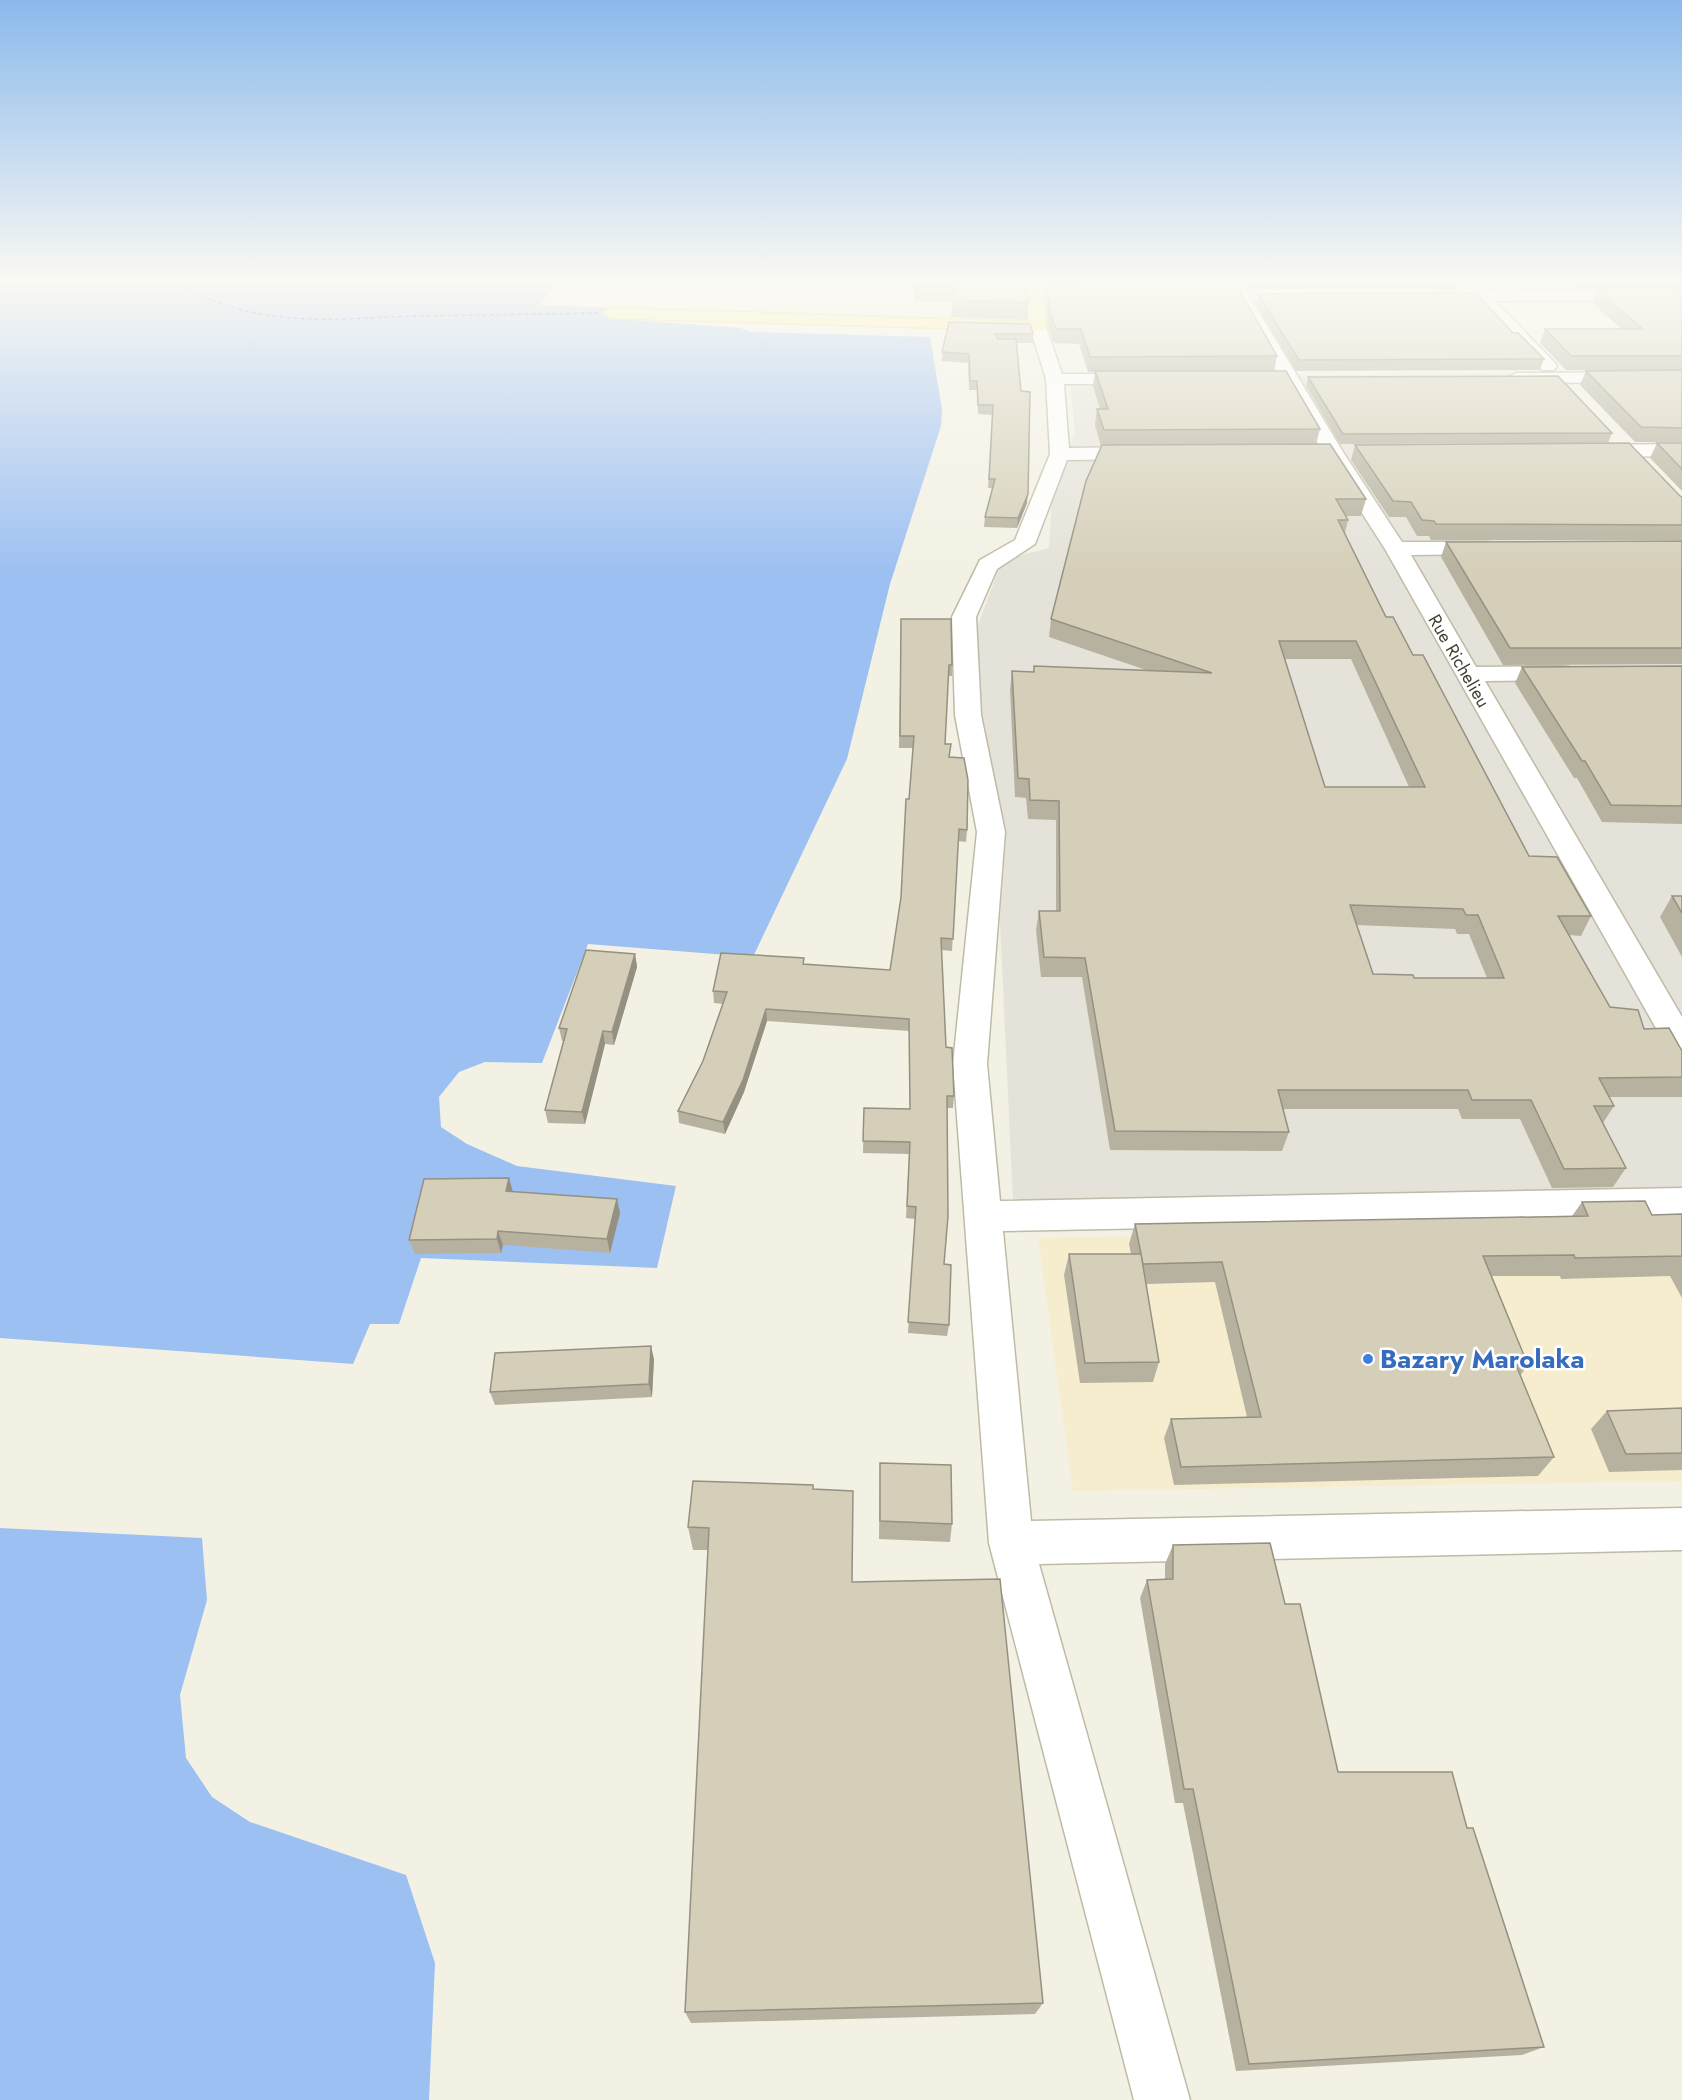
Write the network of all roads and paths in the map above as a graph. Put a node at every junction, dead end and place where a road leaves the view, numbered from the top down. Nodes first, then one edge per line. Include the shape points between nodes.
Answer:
1 (1054, 377) edge
2 (1288, 377) edge
3 (1682, 377) edge
4 (1500, 378) edge
5 (1559, 378) junction
6 (1161, 379) edge
7 (1055, 380) junction
8 (1574, 394) edge
9 (1612, 434) edge
10 (1627, 450) junction
11 (1682, 450) edge
12 (1568, 451) edge
13 (1167, 453) edge
14 (1060, 454) junction
15 (1643, 466) edge
16 (1503, 548) edge
17 (1396, 549) junction
18 (1586, 673) edge
19 (1467, 674) junction
20 (1682, 1046) edge
21 (1682, 1203) edge
22 (981, 1216) junction
23 (1682, 1529) edge
24 (1011, 1543) junction
25 (1162, 2100) edge

1 - 7 street
2 - 17 street, Rue Richelieu
3 - 5 street
4 - 5 street
5 - 8 street
6 - 7 street
7 - 14 street
9 - 10 street
10 - 11 street
10 - 12 street
10 - 15 street
13 - 14 street
14 - 22 street via 1024,544 988,565 964,617 968,715 991,832 970,1064
16 - 17 street
17 - 19 street, Rue Richelieu
18 - 19 street
19 - 20 street, Rue Richelieu
21 - 22 street
22 - 24 street
23 - 24 street
24 - 25 street

